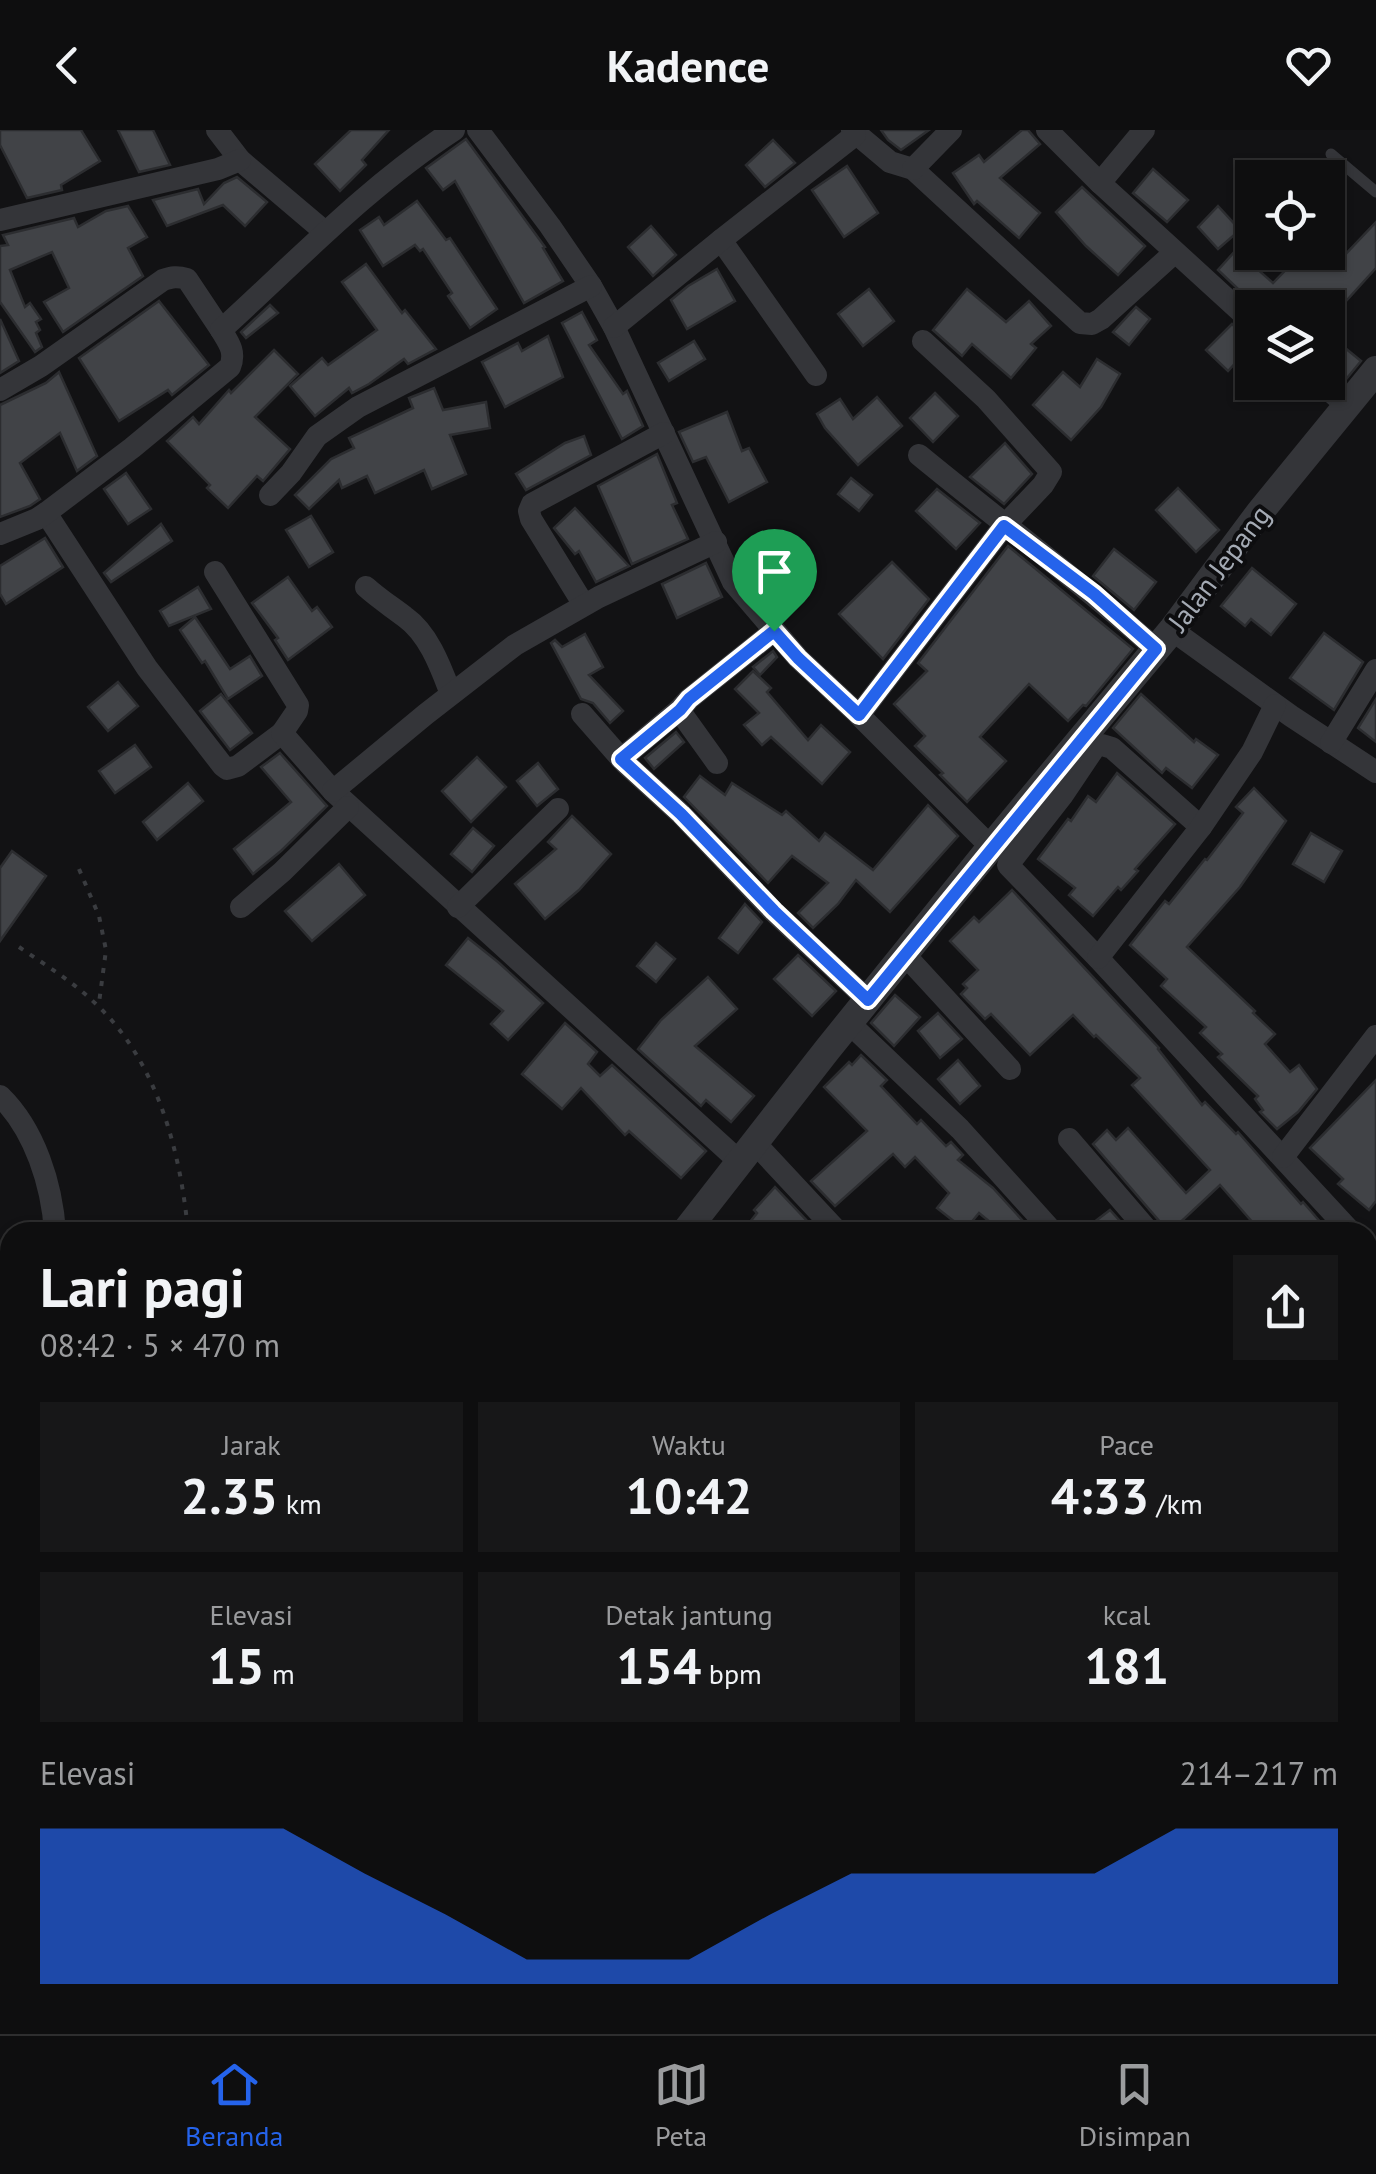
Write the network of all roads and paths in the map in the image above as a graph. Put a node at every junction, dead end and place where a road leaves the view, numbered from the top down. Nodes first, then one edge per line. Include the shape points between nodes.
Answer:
1 (217, 130) edge
2 (454, 130) edge
3 (478, 130) edge
4 (951, 130) edge
5 (1047, 130) edge
6 (1144, 130) edge
7 (854, 132) edge
8 (426, 137) edge
9 (1331, 154) dead end
10 (240, 160) junction
11 (913, 169) junction
12 (1100, 183) junction
13 (1376, 192) edge
14 (0, 220) edge
15 (325, 232) junction
16 (721, 240) junction
17 (1174, 252) junction
18 (591, 286) junction
19 (1235, 307) edge
20 (614, 327) junction
21 (221, 330) junction
22 (923, 341) dead end
23 (1376, 370) edge
24 (816, 375) dead end
25 (0, 390) edge
26 (1340, 400) edge
27 (1347, 406) junction
28 (664, 433) junction
29 (919, 455) dead end
30 (270, 496) dead end
31 (46, 513) junction
32 (1004, 526) junction
33 (0, 534) edge
34 (716, 542) junction
35 (215, 572) dead end
36 (366, 587) dead end
37 (584, 606) junction
38 (774, 631) junction
39 (1164, 640) junction
40 (1376, 670) edge
41 (452, 694) junction
42 (680, 710) junction
43 (1283, 710) junction
44 (582, 714) dead end
45 (859, 715) junction
46 (282, 733) junction
47 (1332, 744) junction
48 (621, 759) junction
49 (717, 763) dead end
50 (1376, 772) edge
51 (340, 799) junction
52 (558, 809) dead end
53 (1202, 827) junction
54 (992, 847) junction
55 (79, 869) dead end
56 (241, 907) dead end
57 (458, 907) junction
58 (19, 947) dead end
59 (905, 955) junction
60 (1098, 958) junction
61 (868, 1000) junction
62 (98, 1006) junction
63 (849, 1023) junction
64 (1376, 1036) edge
65 (1010, 1069) dead end
66 (0, 1096) edge
67 (1069, 1139) dead end
68 (747, 1153) junction
69 (1282, 1157) junction
70 (53, 1222) edge
71 (187, 1222) edge
72 (694, 1222) edge
73 (826, 1222) edge
74 (1044, 1222) edge
75 (1140, 1222) edge
76 (1342, 1222) edge

1 - 10 street
2 - 8 street
3 - 18 street
4 - 11 street
5 - 12 street
6 - 12 street
7 - 11 street via 890,162
7 - 16 street
8 - 15 street
9 - 13 lane
10 - 14 street
10 - 15 street
11 - 17 street via 1080,323 1101,319
12 - 17 street
15 - 21 street
16 - 20 street
16 - 24 street
17 - 19 street
18 - 20 street
18 - 30 street via 358,407 316,436
20 - 28 street
21 - 25 street via 187,279 171,277
21 - 31 street via 234,357 230,367
22 - 32 street via 1051,472
23 - 27 street, Jalan Jepang
26 - 27 street
27 - 39 street, Jalan Jepang
28 - 34 street
28 - 37 street via 529,510
29 - 32 street
31 - 33 street
31 - 46 street via 147,668 223,766 238,766
32 - 39 street
32 - 45 street
34 - 37 street
34 - 38 street via 733,582
35 - 46 street via 298,705
36 - 41 street via 420,631
37 - 41 street via 515,645
38 - 42 street
38 - 45 street
39 - 43 street
39 - 54 street, Jalan Jepang
40 - 47 street
41 - 51 street
42 - 48 street
42 - 49 street
43 - 47 street
43 - 53 street
44 - 48 street
45 - 54 street
46 - 51 street
47 - 50 street
48 - 61 street
51 - 56 street via 282,872
51 - 57 street
52 - 57 street
53 - 60 street
53 - 60 street via 1112,748 1095,747 1008,865
54 - 59 street, Jalan Jepang
55 - 62 path via 106,950
57 - 68 street
58 - 62 path
59 - 61 street, Jalan Jepang
59 - 65 street
60 - 69 street
61 - 63 street, Jalan Jepang
62 - 71 path via 136,1055 170,1128
63 - 68 street, Jalan Jepang
63 - 74 street via 960,1129
64 - 69 street
66 - 70 street via 31,1138
67 - 75 street
68 - 72 street, Jalan Jepang
68 - 73 street
69 - 76 street

